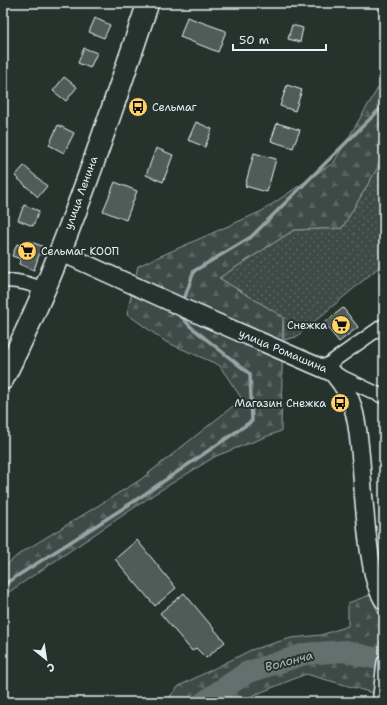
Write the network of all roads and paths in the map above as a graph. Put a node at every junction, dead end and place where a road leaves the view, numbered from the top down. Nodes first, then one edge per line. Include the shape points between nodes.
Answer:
1 (148, 3) edge
2 (60, 252) junction
3 (3, 281) edge
4 (44, 290) junction
5 (384, 325) edge
6 (328, 370) junction
7 (3, 379) edge
8 (384, 397) edge
9 (384, 602) edge
10 (384, 664) edge
11 (380, 699) edge

1 - 2 main road, улица Ленина
2 - 4 main road, улица Ленина
2 - 6 street, улица Ромашина
3 - 4 street via 29,283
4 - 7 main road, улица Ленина
5 - 6 street
6 - 8 street
6 - 9 street, улица Ромашина via 348,394 354,411 371,564 375,583
10 - 11 street

